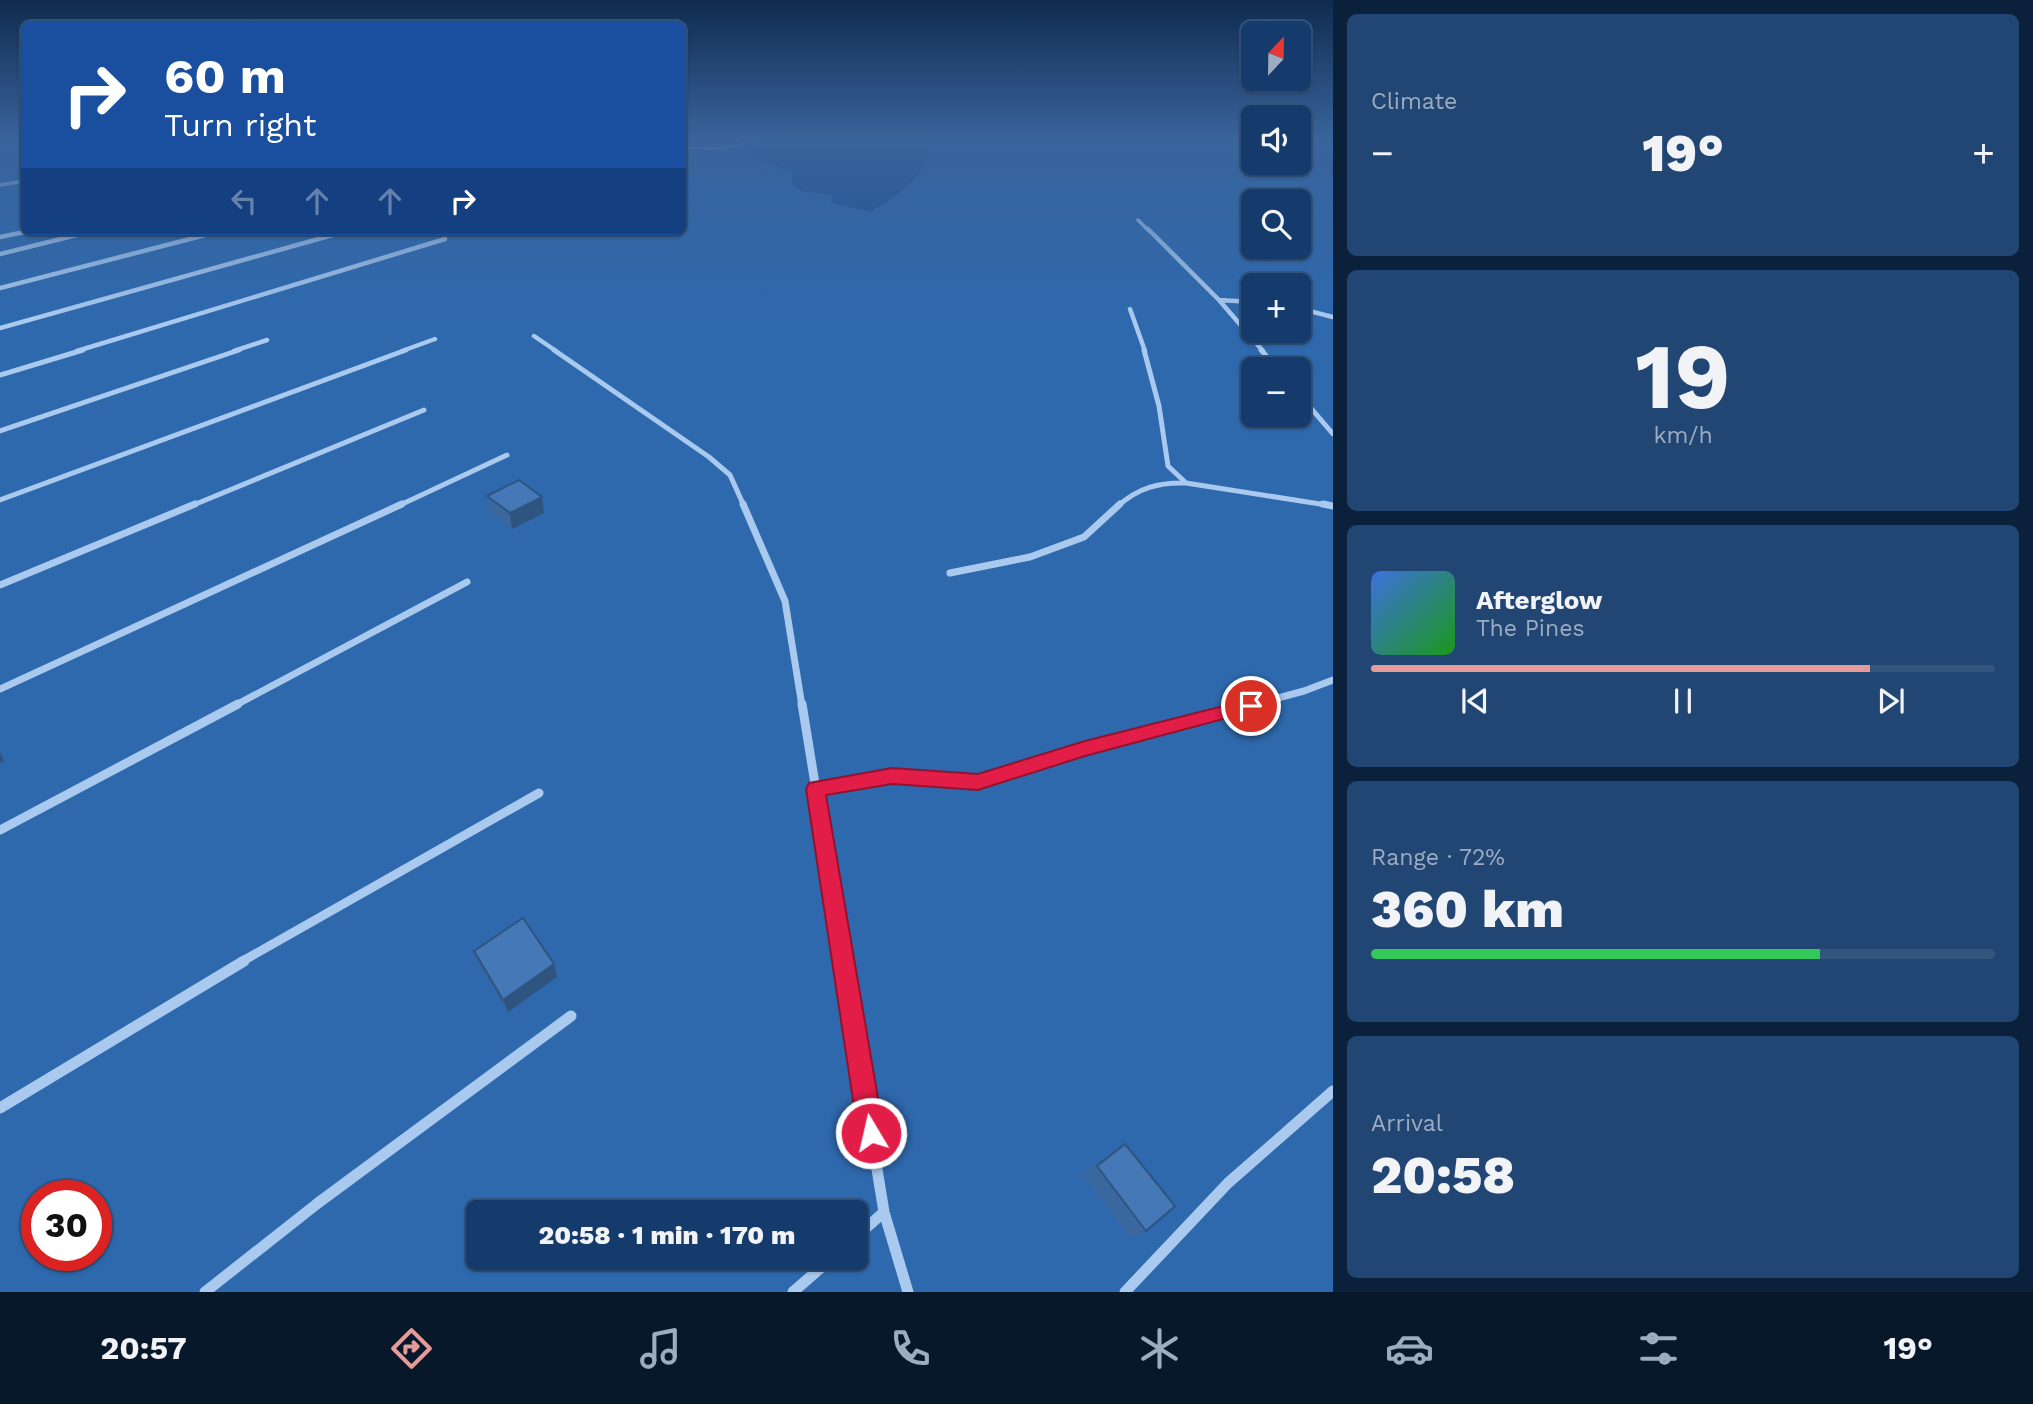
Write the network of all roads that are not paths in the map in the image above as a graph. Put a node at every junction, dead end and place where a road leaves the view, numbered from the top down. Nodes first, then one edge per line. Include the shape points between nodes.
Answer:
1 (1138, 220) dead end
2 (21, 233) edge
3 (77, 235) edge
4 (205, 235) edge
5 (333, 235) edge
6 (0, 237) edge
7 (444, 239) dead end
8 (0, 254) edge
9 (0, 288) edge
10 (1219, 300) junction
11 (1241, 301) edge
12 (1130, 309) dead end
13 (1311, 311) edge
14 (1333, 317) edge
15 (0, 328) edge
16 (534, 336) dead end
17 (435, 339) dead end
18 (267, 341) dead end
19 (1268, 357) edge
20 (0, 375) edge
21 (1311, 408) edge
22 (424, 410) dead end
23 (0, 431) edge
24 (1333, 434) edge
25 (508, 455) dead end
26 (1186, 483) junction
27 (0, 500) edge
28 (1333, 506) edge
29 (950, 573) dead end
30 (467, 582) dead end
31 (0, 585) edge
32 (1333, 680) edge
33 (0, 689) edge
34 (816, 789) junction
35 (539, 793) dead end
36 (0, 830) edge
37 (571, 1016) dead end
38 (1333, 1091) edge
39 (0, 1108) edge
40 (884, 1212) junction
41 (868, 1226) edge
42 (818, 1270) edge
43 (205, 1292) edge
44 (793, 1292) edge
45 (908, 1292) edge
46 (1125, 1292) edge

1 - 10 street
2 - 6 street
3 - 8 street
4 - 9 street
5 - 15 street
7 - 20 street
10 - 11 street
10 - 19 street
12 - 26 street via 1146,350 1168,466
13 - 14 street
16 - 34 street via 730,475 785,601
17 - 27 street
18 - 23 street
21 - 24 street
22 - 31 street
25 - 33 street
26 - 28 street
26 - 29 street via 1163,482 1131,494 1084,537 1030,557
30 - 36 street
32 - 34 street via 978,782 892,776
34 - 40 street
35 - 39 street via 208,981
37 - 43 street
38 - 46 street via 1228,1183
40 - 41 street
40 - 45 street
42 - 44 street

